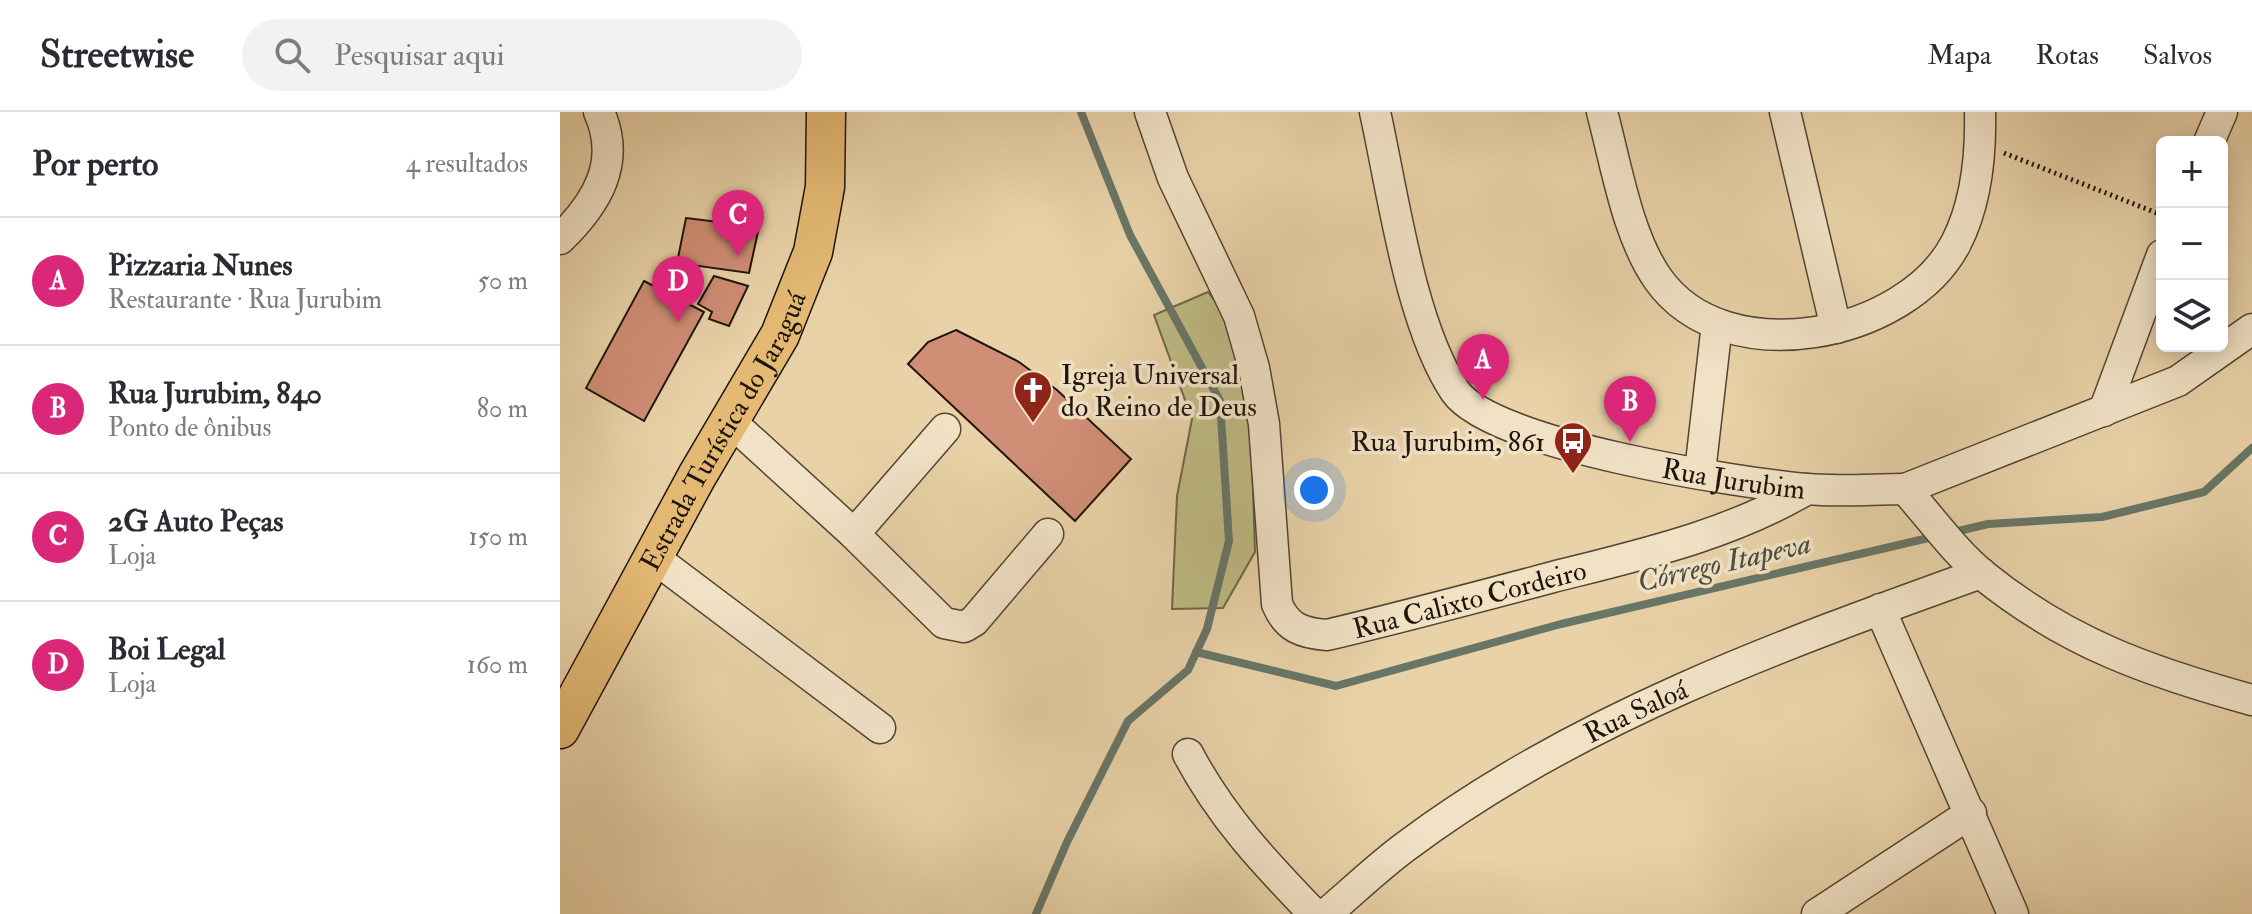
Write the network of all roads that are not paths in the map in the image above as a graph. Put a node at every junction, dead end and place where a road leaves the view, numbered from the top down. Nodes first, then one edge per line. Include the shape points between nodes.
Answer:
1 (599, 112) edge
2 (826, 112) edge
3 (1150, 112) edge
4 (1375, 112) edge
5 (1602, 112) edge
6 (1785, 112) edge
7 (1980, 112) edge
8 (2222, 112) edge
9 (2212, 136) edge
10 (560, 239) edge
11 (2156, 271) edge
12 (1717, 324) junction
13 (1836, 328) junction
14 (2252, 329) edge
15 (2104, 411) junction
16 (730, 421) junction
17 (945, 429) dead end
18 (1700, 472) junction
19 (1807, 489) junction
20 (1905, 489) junction
21 (854, 534) junction
22 (1048, 534) dead end
23 (653, 557) junction
24 (1981, 573) junction
25 (1880, 609) junction
26 (2252, 700) edge
27 (880, 728) dead end
28 (560, 729) edge
29 (1188, 754) dead end
30 (1971, 813) junction
31 (1314, 914) edge
32 (1326, 914) edge
33 (1817, 914) edge
34 (2013, 914) edge

1 - 10 street via 607,128 609,159 602,186 581,219
2 - 16 main road, Estrada Turística do Jaraguá via 825,187 813,252 780,335
3 - 19 street, Rua Calixto Cordeiro via 1173,178 1239,316 1254,368 1264,424 1277,604 1294,628 1327,635 1611,562 1736,526
4 - 18 street, Rua Jurubim via 1423,327 1457,394 1481,414 1526,433 1636,463
5 - 12 street via 1631,218 1658,278 1681,303
6 - 13 street
7 - 13 street via 1981,144 1967,217 1955,245 1917,290 1881,315
8 - 9 street
11 - 15 street
12 - 13 street via 1792,335
12 - 18 street
14 - 15 street via 2178,381
15 - 20 street
16 - 21 street
16 - 23 main road, Estrada Turística do Jaraguá
17 - 21 street
18 - 19 street, Rua Jurubim
19 - 20 street, Rua Jurubim
20 - 24 street
21 - 22 street via 944,623 964,627
23 - 27 street
23 - 28 main road, Estrada Turística do Jaraguá
24 - 25 street, Rua Saloá
24 - 26 street via 2043,619 2104,652
25 - 30 street
25 - 32 street, Rua Saloá via 1673,694 1564,748 1404,847
29 - 31 street via 1213,801
30 - 33 street
30 - 34 street

